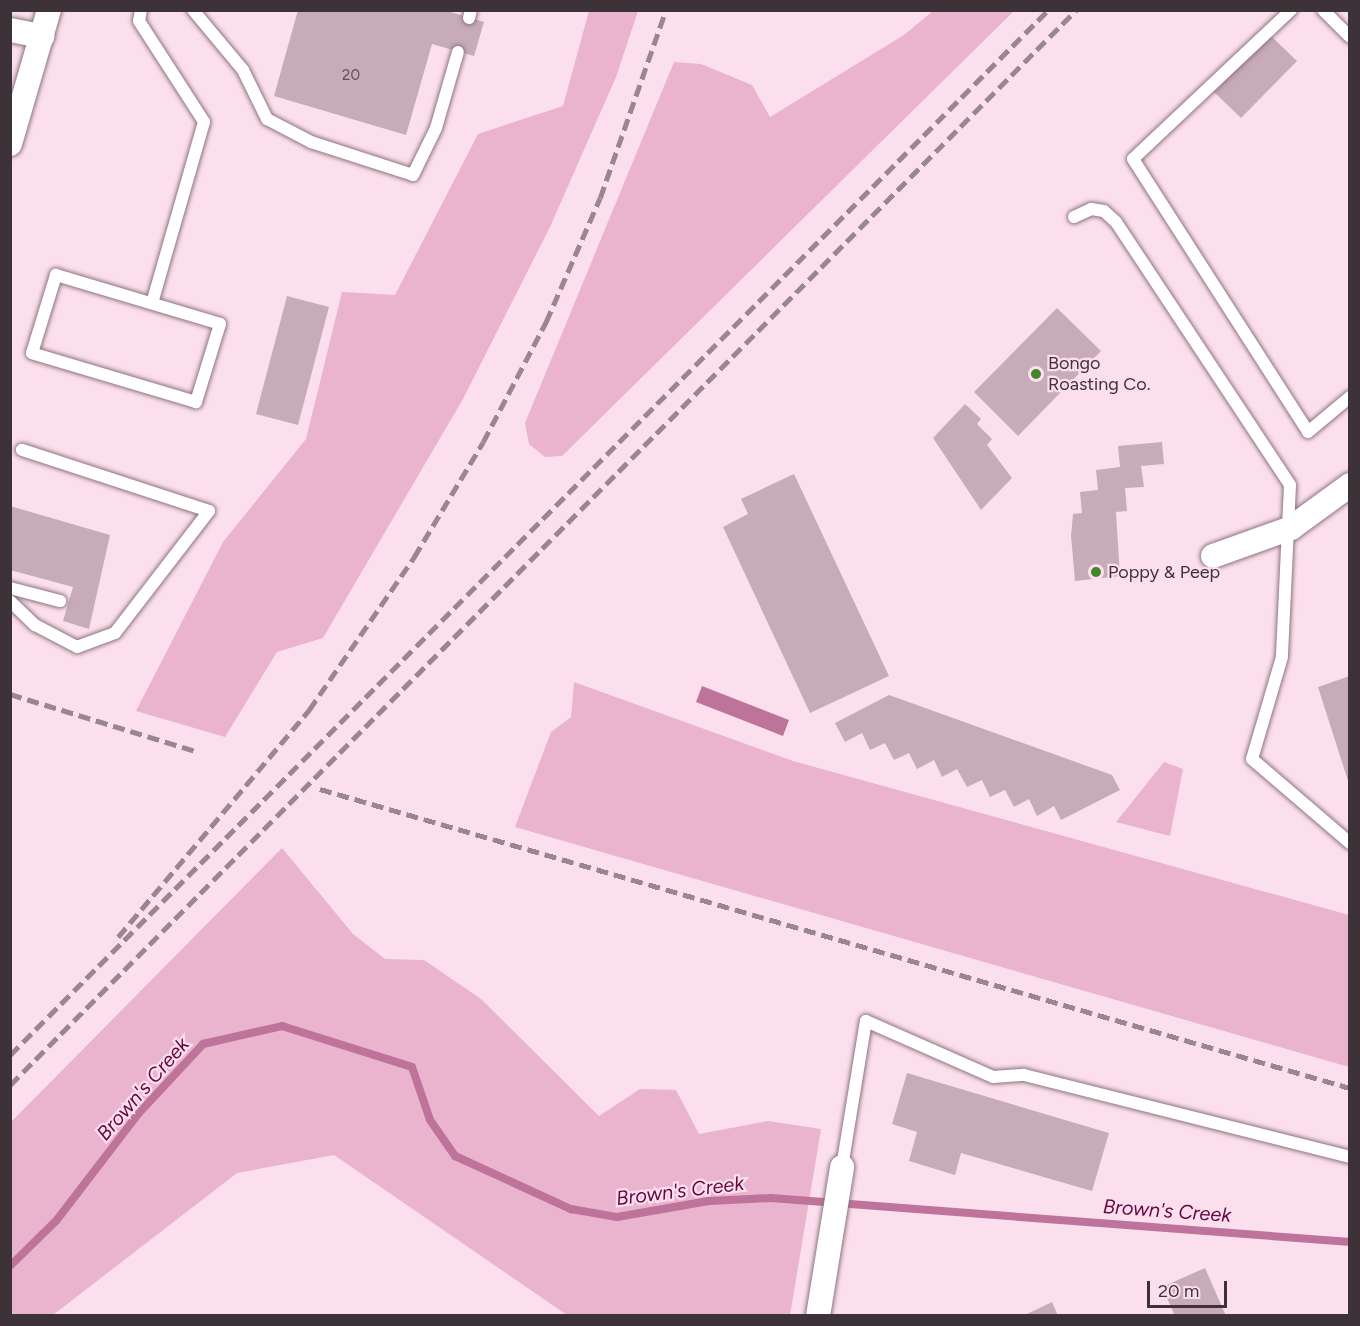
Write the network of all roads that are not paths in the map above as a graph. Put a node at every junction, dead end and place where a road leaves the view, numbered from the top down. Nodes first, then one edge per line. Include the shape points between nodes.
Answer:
1 (49, 10) edge
2 (141, 10) edge
3 (193, 10) edge
4 (1290, 10) edge
5 (1323, 10) edge
6 (10, 30) edge
7 (42, 36) junction
8 (1350, 37) edge
9 (458, 52) dead end
10 (10, 144) edge
11 (1074, 217) dead end
12 (152, 303) junction
13 (1350, 397) edge
14 (22, 450) dead end
15 (1350, 485) edge
16 (1290, 528) junction
17 (1213, 556) dead end
18 (10, 588) edge
19 (60, 601) dead end
20 (10, 602) edge
21 (1350, 843) edge
22 (1350, 1157) edge
23 (842, 1167) joint
24 (818, 1316) edge

1 - 7 street
2 - 12 lane via 139,21 204,122
3 - 9 lane via 243,70 267,119 311,142 413,175 436,128
4 - 13 lane via 1133,159 1308,432
5 - 8 lane
6 - 7 street
7 - 10 street
11 - 16 lane via 1091,209 1104,211 1116,222 1272,450 1290,484
12 - 12 lane via 220,324 196,402 32,353 56,274
14 - 20 lane via 209,511 115,633 77,647 34,625
15 - 16 street
16 - 17 street
16 - 21 lane via 1282,657 1252,759
18 - 19 lane
22 - 23 lane via 1024,1075 993,1077 866,1021
23 - 24 street

